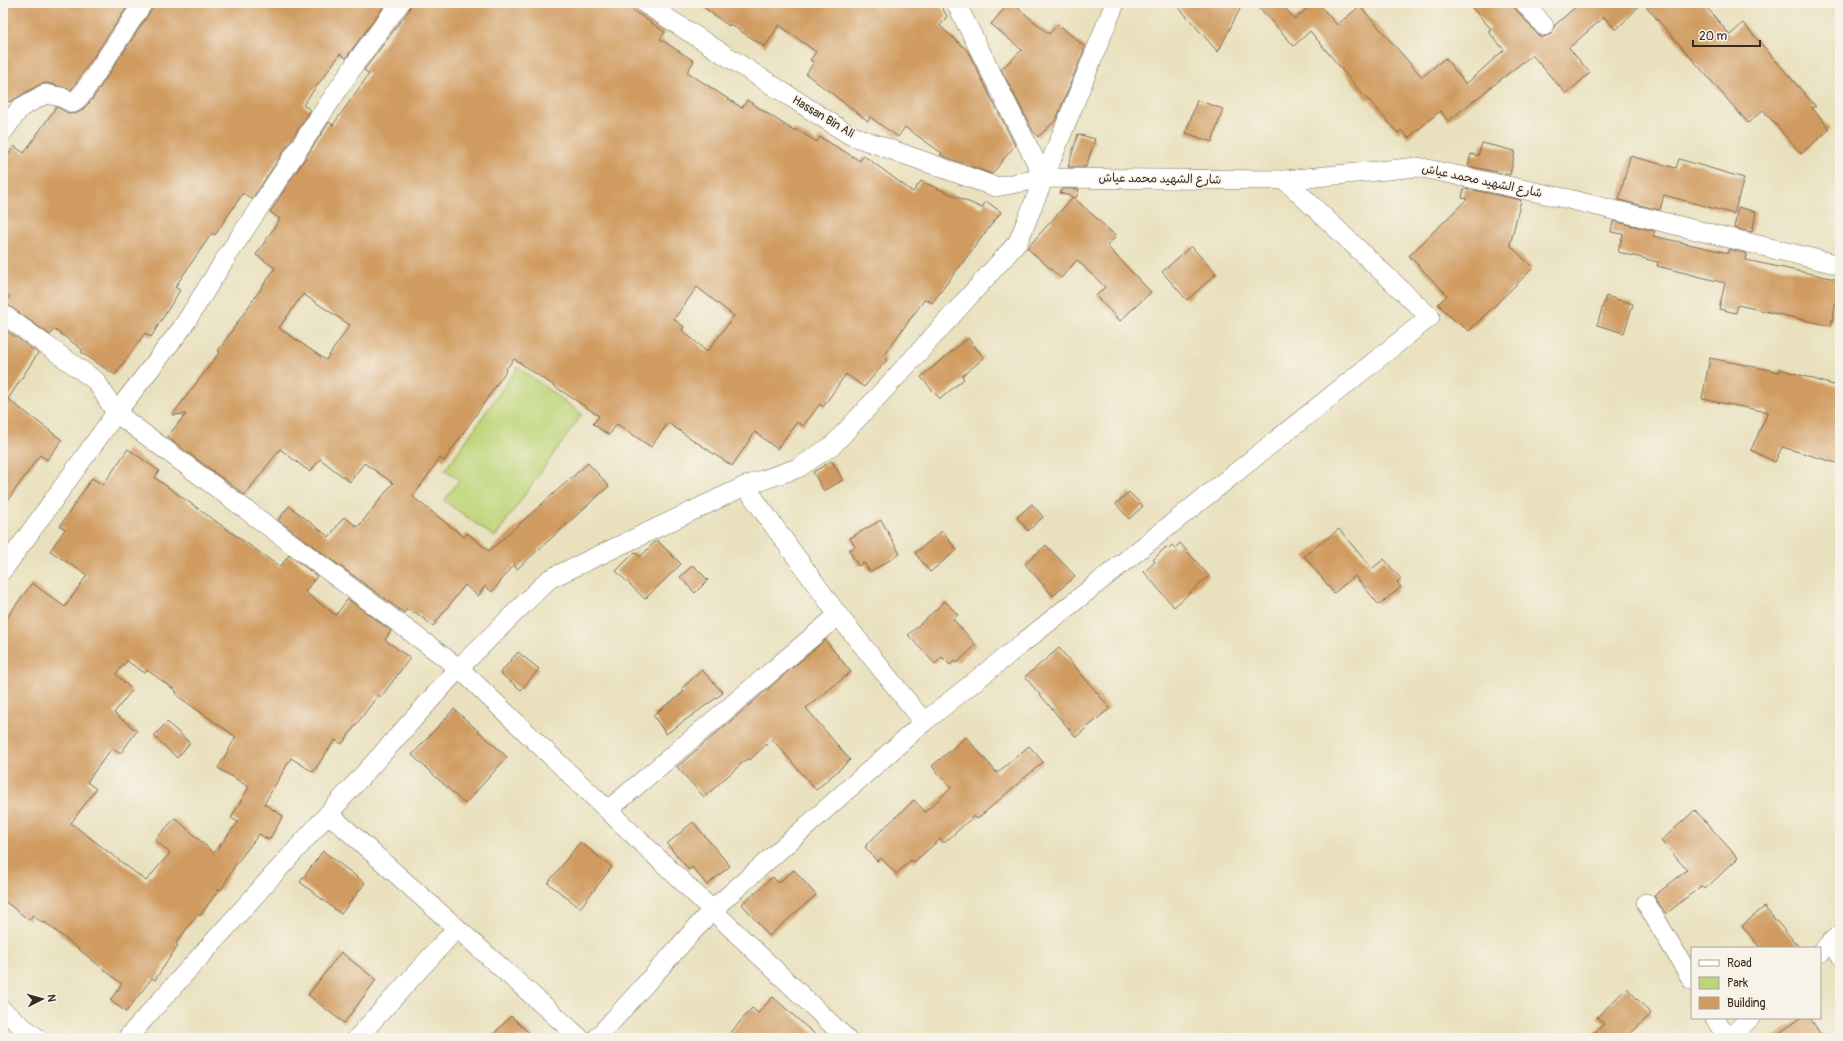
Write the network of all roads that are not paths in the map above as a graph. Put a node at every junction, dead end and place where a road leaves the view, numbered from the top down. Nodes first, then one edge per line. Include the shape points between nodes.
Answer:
1 (143, 3) edge
2 (400, 3) edge
3 (644, 3) edge
4 (956, 3) edge
5 (1115, 3) edge
6 (1526, 3) edge
7 (1544, 26) dead end
8 (3, 132) edge
9 (1044, 178) junction
10 (1285, 180) junction
11 (1840, 265) edge
12 (3, 314) edge
13 (116, 413) junction
14 (745, 486) junction
15 (3, 570) edge
16 (838, 615) junction
17 (459, 668) junction
18 (924, 722) junction
19 (608, 810) junction
20 (329, 814) junction
21 (1646, 903) dead end
22 (712, 910) junction
23 (457, 928) junction
24 (1691, 978) edge
25 (3, 1011) edge
26 (1715, 1019) edge
27 (1749, 1019) edge
28 (37, 1038) edge
29 (127, 1038) edge
30 (357, 1038) edge
31 (580, 1038) edge
32 (597, 1038) edge
33 (846, 1038) edge
34 (1728, 1038) edge

1 - 8 street via 83,93 73,103 61,97 45,94 20,108
2 - 13 street via 357,61 182,328
3 - 9 street, Hassan Bin Ali via 850,136 996,187
4 - 9 street
5 - 9 street
6 - 7 street
9 - 10 street, شارع الشهيد محمد عياش
9 - 14 street via 1018,242 833,445 798,468
10 - 11 street, شارع الشهيد محمد عياش via 1418,167 1564,198
10 - 18 street via 1430,317
12 - 13 street via 96,380
13 - 15 street
13 - 17 street
14 - 16 street
14 - 17 street via 549,579
16 - 18 street
16 - 19 street
17 - 19 street
17 - 20 street
18 - 22 street
19 - 22 street
20 - 23 street
20 - 29 street
21 - 24 street
22 - 32 street
22 - 33 street
23 - 30 street
23 - 31 street
25 - 28 street
26 - 34 street
27 - 34 street

